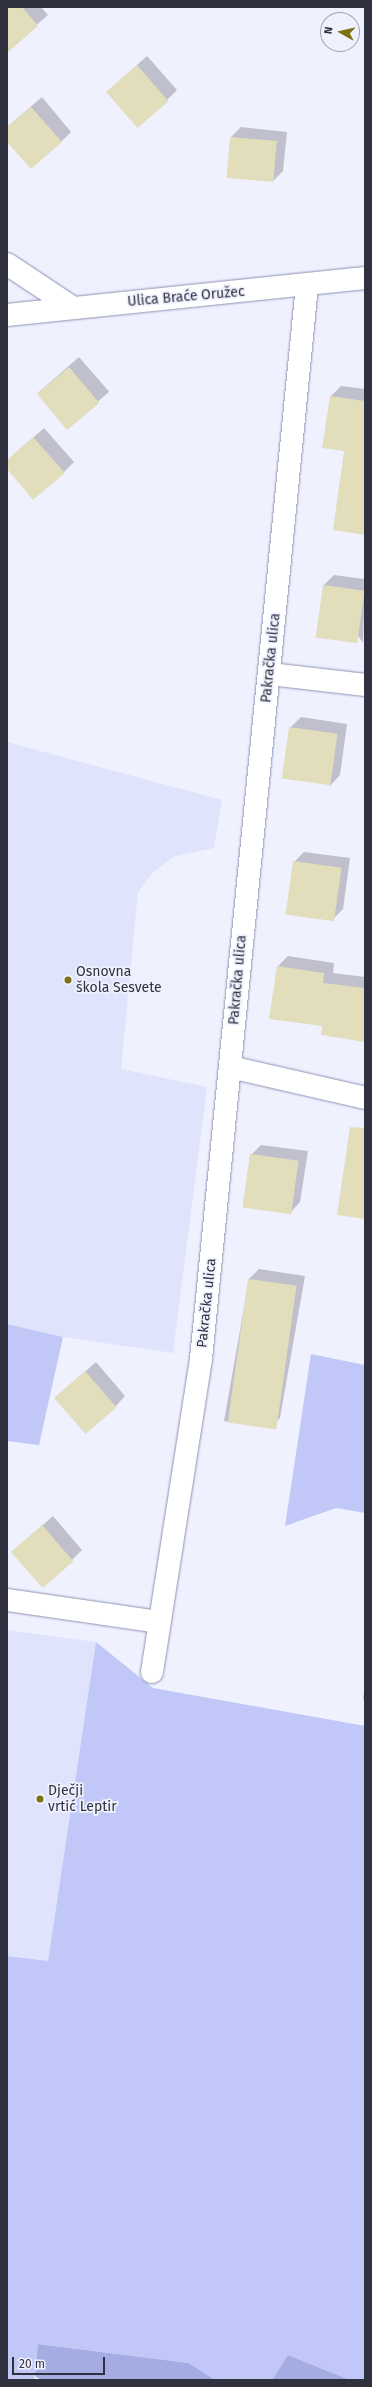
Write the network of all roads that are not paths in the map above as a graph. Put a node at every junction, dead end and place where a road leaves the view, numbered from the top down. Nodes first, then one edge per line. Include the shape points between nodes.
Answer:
1 (7, 264) edge
2 (365, 278) edge
3 (307, 286) junction
4 (72, 307) junction
5 (7, 315) edge
6 (270, 674) junction
7 (365, 685) edge
8 (230, 1067) junction
9 (365, 1098) edge
10 (7, 1600) edge
11 (160, 1622) junction
12 (152, 1672) dead end

1 - 4 street
2 - 3 street, Ulica Braće Oružec
3 - 4 street, Ulica Braće Oružec
3 - 6 street, Pakračka ulica
4 - 5 street, Ulica Braće Oružec
6 - 7 street
6 - 8 street, Pakračka ulica
8 - 9 street
8 - 11 street, Pakračka ulica via 201,1359
10 - 11 street
11 - 12 street, Pakračka ulica

